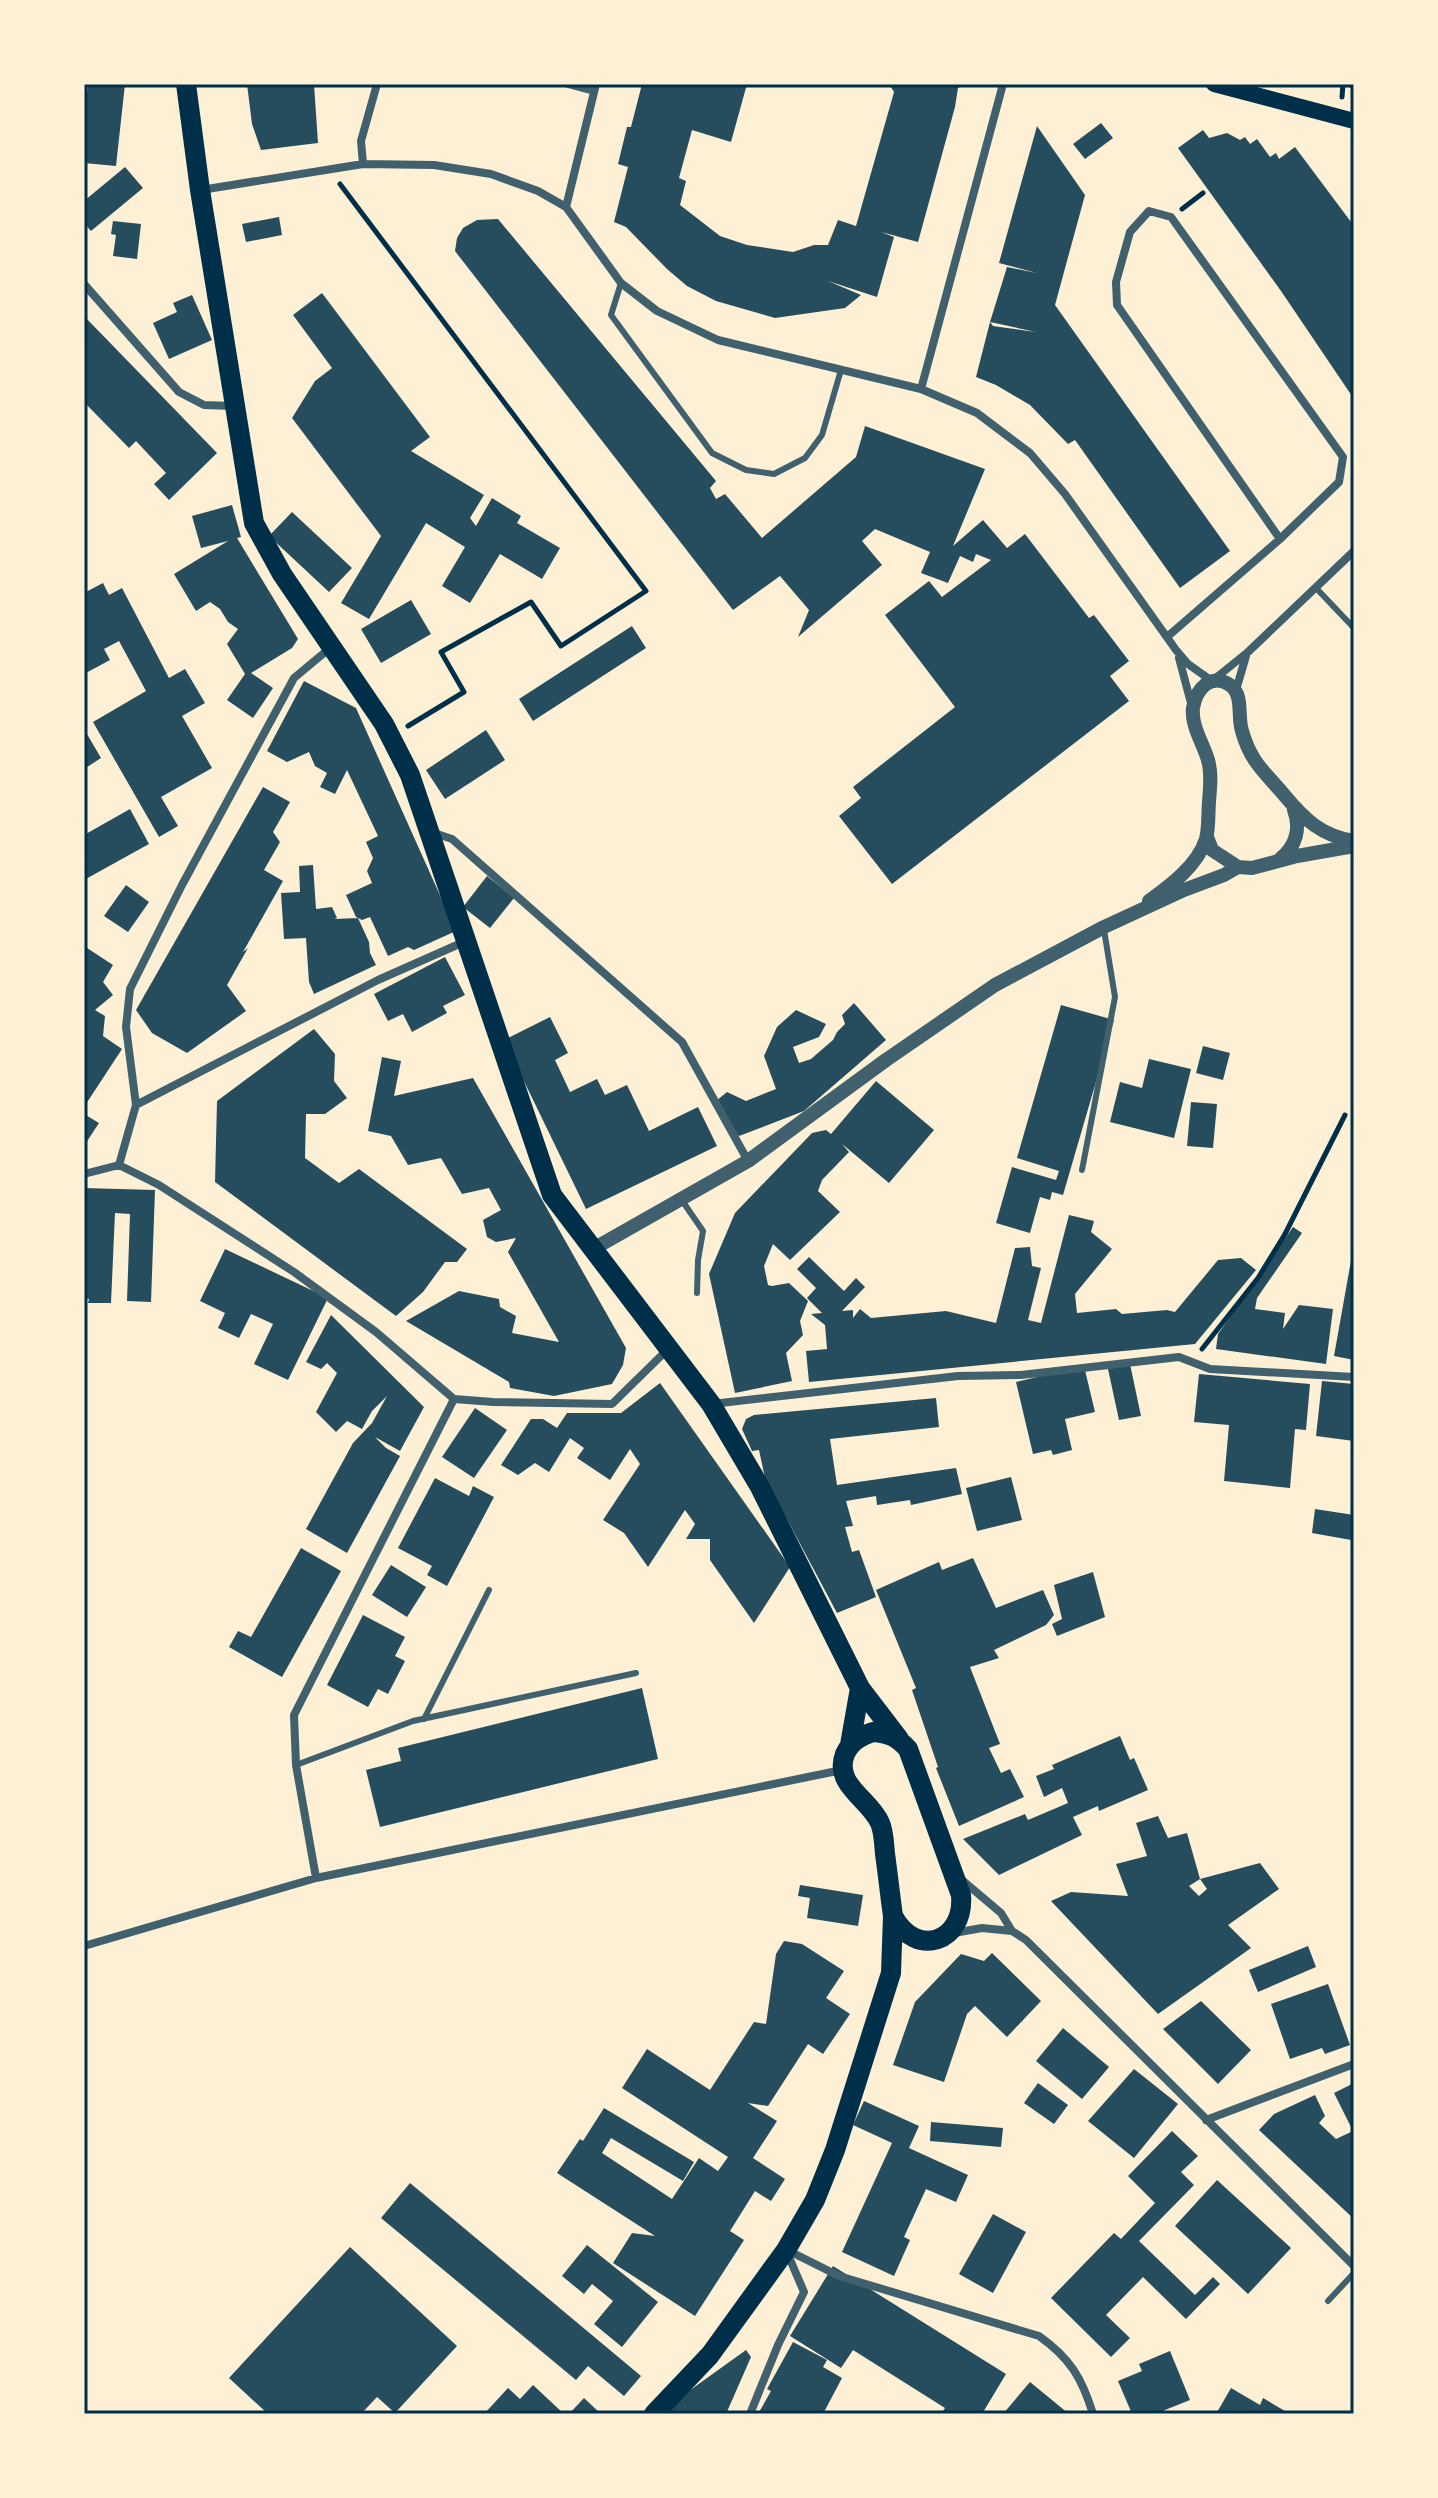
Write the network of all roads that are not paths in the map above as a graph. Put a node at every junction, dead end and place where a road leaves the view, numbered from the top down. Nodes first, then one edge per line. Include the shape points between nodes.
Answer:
1 (186, 84) edge
2 (377, 84) edge
3 (568, 84) edge
4 (1003, 84) edge
5 (1214, 84) edge
6 (595, 88) edge
7 (1354, 121) edge
8 (363, 164) junction
9 (200, 190) junction
10 (566, 207) junction
11 (621, 283) junction
12 (84, 284) edge
13 (841, 370) junction
14 (921, 389) junction
15 (234, 406) junction
16 (1280, 539) junction
17 (1354, 551) edge
18 (1316, 588) junction
19 (1354, 628) edge
20 (1167, 637) junction
21 (331, 648) junction
22 (1176, 650) junction
23 (1248, 652) junction
24 (1212, 681) junction
25 (1236, 690) junction
26 (1193, 711) junction
27 (1292, 806) junction
28 (431, 831) junction
29 (1207, 837) junction
30 (1354, 844) edge
31 (1278, 860) junction
32 (1238, 867) junction
33 (1129, 915) junction
34 (1104, 927) junction
35 (467, 941) junction
36 (136, 1105) junction
37 (748, 1161) junction
38 (119, 1165) junction
39 (1082, 1170) dead end
40 (84, 1174) edge
41 (681, 1199) junction
42 (593, 1249) junction
43 (697, 1293) dead end
44 (667, 1350) junction
45 (1354, 1377) edge
46 (454, 1399) junction
47 (711, 1404) junction
48 (489, 1590) dead end
49 (636, 1673) dead end
50 (860, 1688) junction
51 (424, 1719) junction
52 (899, 1739) junction
53 (850, 1745) junction
54 (296, 1765) junction
55 (843, 1770) junction
56 (952, 1872) junction
57 (316, 1878) junction
58 (893, 1916) junction
59 (1012, 1931) junction
60 (949, 1933) junction
61 (924, 1941) junction
62 (84, 1946) edge
63 (891, 1973) junction
64 (1354, 2064) edge
65 (1206, 2120) junction
66 (786, 2250) junction
67 (1354, 2266) edge
68 (1354, 2273) edge
69 (1328, 2301) dead end
70 (654, 2414) edge
71 (750, 2414) edge
72 (1093, 2414) edge

1 - 9 main road
2 - 8 street via 361,141
3 - 6 street
4 - 14 street
5 - 7 main road
6 - 10 street
8 - 9 street
8 - 10 street via 434,165 491,174
9 - 15 main road
10 - 11 street
11 - 13 street via 657,311 718,340
11 - 13 lane via 611,315 712,453 746,470 774,474 805,458 822,435
12 - 15 street via 179,392 204,405
13 - 14 street
14 - 20 street via 977,413 1030,453
15 - 21 main road via 254,523
16 - 16 street via 1339,482 1343,457 1171,217 1149,211 1130,232 1116,282 1117,305
16 - 20 street
17 - 18 street
18 - 19 lane
18 - 23 street
20 - 22 street
21 - 28 main road via 390,737
21 - 36 street via 294,678 130,989 126,1027
22 - 24 street
22 - 26 street
23 - 24 street
23 - 25 street
24 - 25 street
24 - 26 street via 1196,695
25 - 27 street via 1242,730 1254,761
26 - 29 street via 1211,773
27 - 30 street via 1313,826
27 - 31 street via 1298,831 1287,854
28 - 35 main road
28 - 37 street via 452,839 682,1042
29 - 32 street via 1212,850
29 - 33 street via 1187,868
30 - 31 street
31 - 32 street
32 - 33 street
33 - 34 street
34 - 37 street via 995,985
34 - 39 lane via 1115,997
35 - 36 street via 378,980
35 - 42 main road via 552,1195
36 - 38 street
37 - 41 street
38 - 40 street
38 - 46 street via 294,1272
41 - 42 street
41 - 43 lane via 703,1231
42 - 44 main road
44 - 46 street via 612,1404
44 - 47 main road
45 - 47 street via 1210,1369 1179,1357
46 - 54 street via 294,1715
47 - 50 main road via 760,1487
48 - 51 lane
49 - 51 lane
50 - 52 main road
50 - 53 main road
51 - 54 lane
52 - 53 main road via 873,1732
52 - 56 main road via 908,1749
53 - 55 main road
54 - 57 street
55 - 57 street
55 - 58 main road via 847,1783 881,1825
56 - 59 street via 1001,1913
56 - 60 main road via 962,1909
57 - 62 street
58 - 61 main road via 910,1937
58 - 63 main road
59 - 60 street
59 - 65 street
60 - 61 main road
61 - 63 main road
63 - 66 main road via 835,2150 815,2200
64 - 65 street
65 - 67 street
66 - 70 main road via 710,2355
66 - 71 street via 804,2292
66 - 72 street via 839,2276 1039,2336 1072,2365
68 - 69 lane

